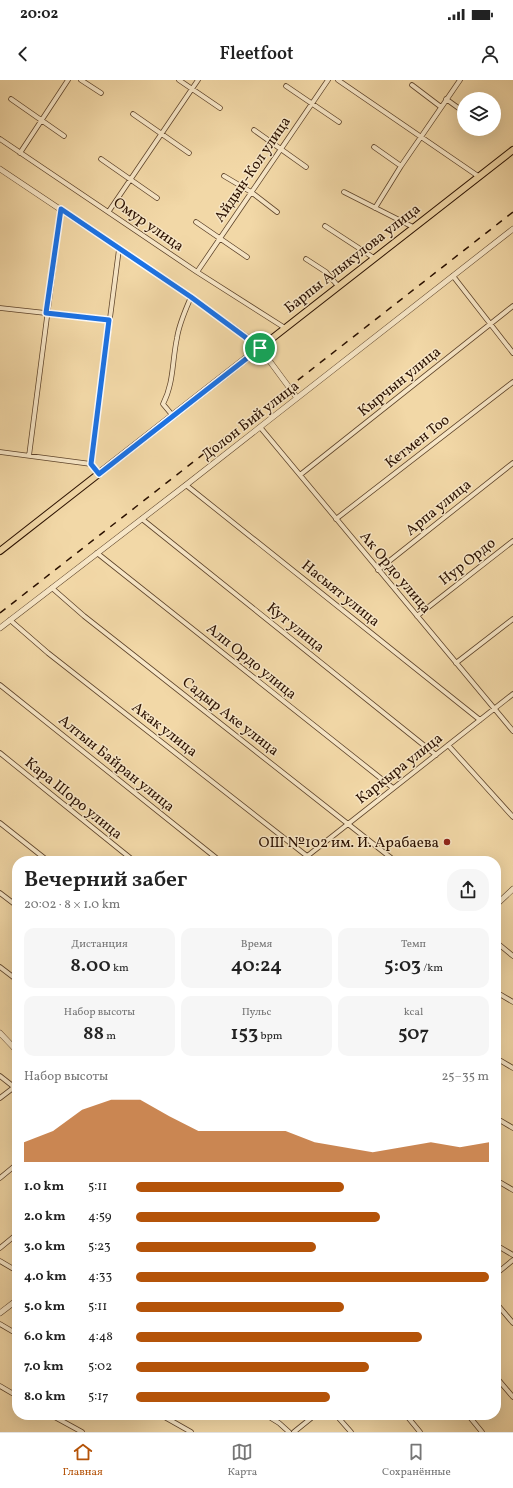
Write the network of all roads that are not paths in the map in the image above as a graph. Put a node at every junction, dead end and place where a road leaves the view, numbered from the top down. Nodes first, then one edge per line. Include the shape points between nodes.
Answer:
1 (68, 80) edge
2 (81, 80) edge
3 (179, 80) edge
4 (198, 80) edge
5 (328, 80) edge
6 (338, 80) edge
7 (460, 80) edge
8 (412, 85) dead end
9 (286, 86) dead end
10 (192, 88) junction
11 (101, 93) dead end
12 (446, 99) junction
13 (11, 100) dead end
14 (312, 103) junction
15 (441, 107) junction
16 (457, 107) edge
17 (220, 108) dead end
18 (133, 114) dead end
19 (41, 120) junction
20 (340, 122) dead end
21 (254, 130) dead end
22 (161, 134) junction
23 (64, 136) dead end
24 (421, 136) junction
25 (0, 139) edge
26 (374, 148) dead end
27 (281, 149) junction
28 (513, 150) edge
29 (20, 153) junction
30 (189, 153) dead end
31 (101, 158) dead end
32 (401, 166) junction
33 (306, 167) dead end
34 (0, 169) edge
35 (0, 172) edge
36 (224, 176) dead end
37 (478, 176) junction
38 (131, 179) junction
39 (252, 192) junction
40 (344, 192) dead end
41 (157, 198) dead end
42 (375, 208) junction
43 (61, 209) junction
44 (109, 211) junction
45 (277, 212) dead end
46 (196, 222) dead end
47 (325, 226) dead end
48 (413, 227) junction
49 (513, 229) edge
50 (220, 238) junction
51 (119, 249) junction
52 (247, 257) dead end
53 (374, 258) junction
54 (306, 259) dead end
55 (197, 272) junction
56 (453, 276) junction
57 (338, 286) junction
58 (191, 297) junction
59 (513, 306) edge
60 (0, 308) edge
61 (46, 313) junction
62 (109, 320) junction
63 (490, 323) junction
64 (285, 328) junction
65 (260, 348) junction
66 (513, 353) edge
67 (513, 382) edge
68 (297, 398) junction
69 (172, 416) junction
70 (260, 427) junction
71 (0, 452) edge
72 (29, 456) junction
73 (513, 463) edge
74 (91, 464) junction
75 (99, 474) junction
76 (300, 475) junction
77 (186, 485) junction
78 (142, 519) junction
79 (336, 519) junction
80 (513, 541) edge
81 (0, 551) edge
82 (97, 553) junction
83 (378, 570) junction
84 (52, 588) junction
85 (417, 616) junction
86 (513, 619) edge
87 (10, 620) junction
88 (0, 628) edge
89 (456, 663) junction
90 (0, 684) edge
91 (513, 694) edge
92 (494, 709) junction
93 (480, 720) junction
94 (513, 731) edge
95 (448, 744) junction
96 (0, 753) edge
97 (436, 755) junction
98 (393, 788) junction
99 (513, 817) edge
100 (0, 823) edge
101 (348, 823) junction
102 (42, 856) edge
103 (128, 856) edge
104 (214, 856) edge
105 (307, 856) joint
106 (389, 856) edge
107 (512, 890) edge
108 (0, 893) edge
109 (501, 900) edge
110 (12, 902) edge
111 (501, 946) edge
112 (513, 956) edge
113 (0, 967) edge
114 (12, 976) edge
115 (501, 995) edge
116 (513, 1002) edge
117 (0, 1032) edge
118 (12, 1045) edge
119 (501, 1061) edge
120 (513, 1068) edge
121 (0, 1076) edge
122 (12, 1084) edge
123 (12, 1089) edge
124 (0, 1098) edge
125 (501, 1121) edge
126 (513, 1128) edge
127 (12, 1168) edge
128 (0, 1178) edge
129 (501, 1183) edge
130 (513, 1190) edge
131 (12, 1238) edge
132 (0, 1248) edge
133 (501, 1248) edge
134 (513, 1255) edge
135 (513, 1260) edge
136 (0, 1261) edge
137 (12, 1268) edge
138 (501, 1270) edge
139 (12, 1304) edge
140 (501, 1309) edge
141 (0, 1313) edge
142 (513, 1323) edge
143 (0, 1324) edge
144 (12, 1331) edge
145 (501, 1382) edge
146 (0, 1386) edge
147 (12, 1393) edge
148 (513, 1397) edge
149 (60, 1420) edge
150 (170, 1420) edge
151 (276, 1420) edge
152 (309, 1420) edge
153 (340, 1420) edge
154 (410, 1420) edge
155 (472, 1420) edge
156 (82, 1432) edge
157 (192, 1432) edge
158 (289, 1432) edge
159 (294, 1432) edge
160 (351, 1432) edge
161 (420, 1432) edge
162 (482, 1432) edge

1 - 19 street
2 - 11 street
3 - 10 street
4 - 10 street
5 - 14 street, Айдын-Кол улица
6 - 24 street
7 - 12 street
8 - 15 street
9 - 14 street
10 - 17 street
10 - 22 street
12 - 15 street
12 - 16 street
13 - 19 street
14 - 20 street
14 - 27 street, Айдын-Кол улица
15 - 24 street
18 - 22 street
19 - 23 street
19 - 29 street
21 - 27 street
22 - 30 street
22 - 38 street
24 - 32 street
24 - 37 street
25 - 29 street, Омур улица
26 - 32 street
27 - 33 street
27 - 39 street, Айдын-Кол улица
28 - 37 main road, Барпы Алыкулова улица
29 - 44 street, Омур улица
31 - 38 street
32 - 42 street
34 - 35 street
34 - 43 street
36 - 39 street
37 - 48 main road, Барпы Алыкулова улица
38 - 41 street
38 - 44 street
39 - 45 street
39 - 50 street, Айдын-Кол улица
40 - 42 street
42 - 48 street
43 - 51 street
43 - 61 street
44 - 55 street, Омур улица
46 - 50 street
47 - 53 street
48 - 53 main road, Барпы Алыкулова улица
49 - 56 street, Долон Бий улица
50 - 52 street
50 - 55 street, Айдын-Кол улица
51 - 58 street
51 - 62 street
53 - 57 main road, Барпы Алыкулова улица
54 - 57 street via 326,272
55 - 64 street, Омур улица
56 - 63 street
56 - 68 street, Долон Бий улица
57 - 64 main road, Барпы Алыкулова улица
58 - 65 street
58 - 69 street via 176,338 171,383 163,404
59 - 63 street, Кырчын улица
60 - 61 street
61 - 62 street
61 - 72 street
62 - 74 street
63 - 66 street
63 - 76 street, Кырчын улица
64 - 65 main road, Барпы Алыкулова улица
65 - 68 street
65 - 69 main road, Барпы Алыкулова улица
67 - 79 street, Кетмен Тоо
68 - 70 street, Долон Бий улица
69 - 75 main road, Барпы Алыкулова улица
70 - 76 street, Ак Ордо улица
70 - 77 street, Долон Бий улица
71 - 72 street
72 - 74 street
73 - 83 street, Арпа улица
74 - 75 street
75 - 81 main road, Барпы Алыкулова улица
76 - 79 street, Ак Ордо улица
77 - 78 street, Долон Бий улица
77 - 93 street, Насыят улица
78 - 82 street, Долон Бий улица
78 - 97 street, Кут улица
79 - 83 street, Ак Ордо улица
80 - 85 street, Нур Ордо
82 - 84 street, Долон Бий улица
82 - 98 street, Алп Ордо улица
83 - 85 street, Ак Ордо улица
84 - 87 street, Долон Бий улица
84 - 101 street, Садыр Аке улица via 84,616
85 - 89 street, Ак Ордо улица
86 - 89 street
87 - 88 street, Долон Бий улица
87 - 105 street, Акак улица via 48,653
89 - 92 street, Ак Ордо улица
90 - 104 street, Алтын Байран улица
91 - 92 street, Каркыра улица
92 - 93 street, Каркыра улица
92 - 94 street, Ак Ордо улица
93 - 95 street, Каркыра улица
95 - 97 street, Каркыра улица
95 - 99 street
96 - 103 street, Кара Шоро улица
97 - 98 street, Каркыра улица
98 - 101 street, Каркыра улица
100 - 102 street
101 - 105 street, Каркыра улица
101 - 106 street, Садыр Аке улица
107 - 109 street
108 - 110 street
111 - 112 street
113 - 114 street
115 - 116 street
117 - 118 street
119 - 120 street
121 - 122 street
123 - 124 street
125 - 126 street
127 - 128 street
129 - 130 street
131 - 132 street
133 - 134 street
135 - 138 street
136 - 137 street
139 - 141 street
140 - 142 street
143 - 144 street
145 - 148 street
146 - 147 street
149 - 156 street
150 - 157 street
151 - 158 street
152 - 159 street
153 - 160 street
154 - 161 street
155 - 162 street

